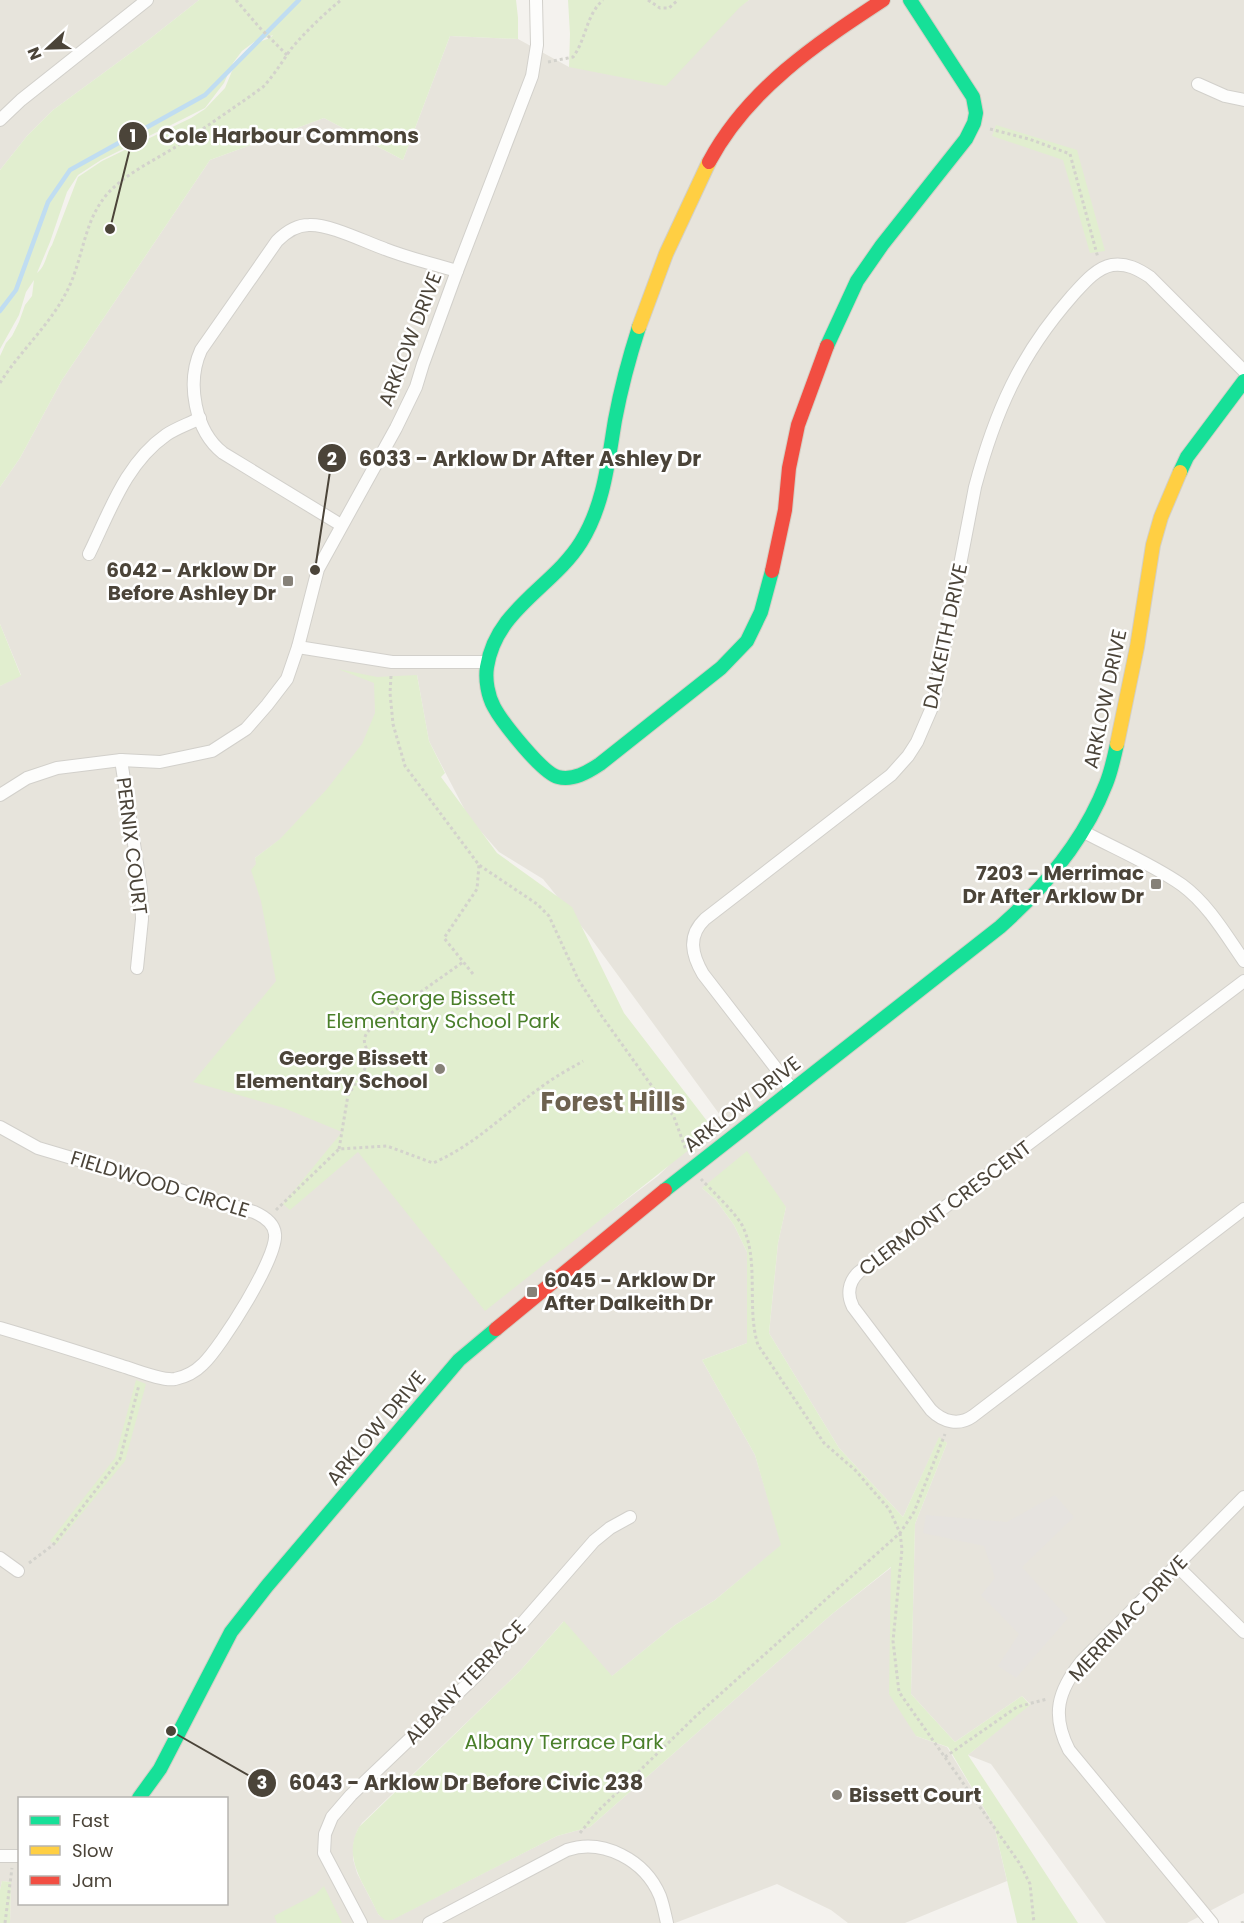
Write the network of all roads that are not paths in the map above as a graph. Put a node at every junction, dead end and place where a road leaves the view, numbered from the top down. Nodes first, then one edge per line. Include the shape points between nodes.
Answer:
1 (147, 0) edge
2 (536, 0) edge
3 (883, 0) edge
4 (910, 0) edge
5 (1198, 84) dead end
6 (1244, 100) edge
7 (0, 120) edge
8 (457, 272) junction
9 (1244, 371) edge
10 (1244, 381) edge
11 (200, 418) junction
12 (341, 525) junction
13 (89, 554) dead end
14 (298, 647) junction
15 (488, 662) junction
16 (121, 760) junction
17 (0, 795) edge
18 (1083, 832) junction
19 (1244, 961) edge
20 (137, 968) dead end
21 (1244, 981) edge
22 (792, 1089) junction
23 (0, 1127) edge
24 (1244, 1209) edge
25 (0, 1328) edge
26 (1244, 1497) edge
27 (630, 1517) dead end
28 (0, 1558) edge
29 (1176, 1565) junction
30 (18, 1571) road end
31 (1244, 1632) edge
32 (140, 1797) edge
33 (0, 1856) edge
34 (16, 1857) edge
35 (361, 1923) edge
36 (429, 1923) edge
37 (667, 1923) edge
38 (1212, 1923) edge

1 - 7 street
2 - 8 street, ARKLOW DRIVE via 537,45 532,76
3 - 15 street via 829,35 753,99 712,158 679,222 644,312 626,371 604,485 591,527 570,558 509,618 497,635
4 - 15 street via 973,97 977,113 966,139 857,281 832,333 798,425 766,597 755,627 741,649 600,764 587,773 570,777 550,773 502,718 488,687
5 - 6 street
8 - 11 street via 321,226 290,230 277,241 201,350 194,383
8 - 12 street, ARKLOW DRIVE via 416,387
9 - 22 street, DALKEITH DRIVE via 1150,277 1125,265 1101,269 1077,291 1018,371 992,427 975,487 933,705 917,742 891,775 696,929 692,944 699,968
10 - 18 street, ARKLOW DRIVE via 1187,457 1161,517 1118,741 1107,783
11 - 12 street via 209,439 223,453
11 - 13 street via 168,434 129,472
12 - 14 street, ARKLOW DRIVE via 318,569
14 - 15 street via 392,662
14 - 16 street, ARKLOW DRIVE via 287,679 267,705 246,729 212,751 160,762
16 - 17 street, ARKLOW DRIVE via 45,771
16 - 20 street, PERNIX COURT via 141,890
18 - 19 street via 1184,886
18 - 22 street, ARKLOW DRIVE via 1028,902 1000,927
21 - 24 street, CLERMONT CRESCENT via 853,1278 849,1296 931,1410 946,1420 963,1422
22 - 32 street, ARKLOW DRIVE via 459,1360 231,1632 160,1769
23 - 25 street, FIELDWOOD CIRCLE via 38,1148 254,1212 266,1219 275,1235 271,1257 244,1306 204,1363 177,1379
26 - 29 street, MERRIMAC DRIVE
27 - 35 street, ALBANY TERRACE via 594,1541 479,1673 332,1817 325,1834 324,1853
28 - 30 street
29 - 31 street
29 - 38 street, MERRIMAC DRIVE via 1068,1680 1060,1696 1060,1724 1069,1750
33 - 34 street
36 - 37 street via 567,1850 590,1845 623,1855 637,1865 660,1896

